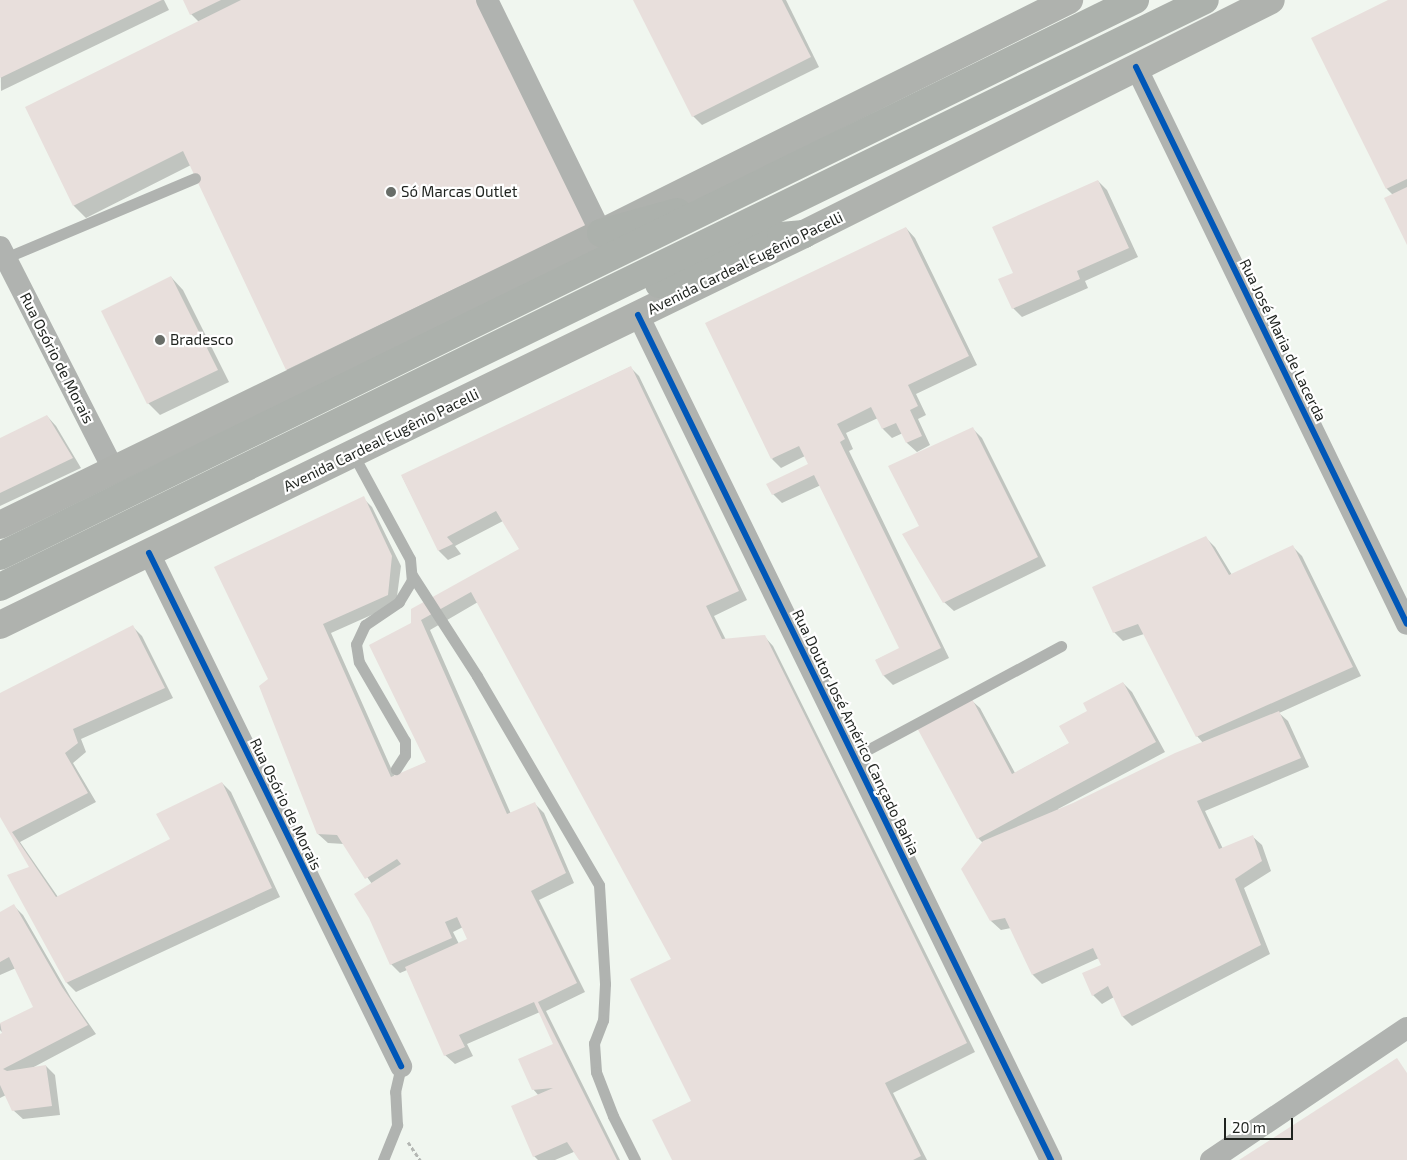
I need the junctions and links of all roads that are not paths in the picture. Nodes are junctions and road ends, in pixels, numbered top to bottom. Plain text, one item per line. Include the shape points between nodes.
1 (487, 0) edge
2 (1069, 0) edge
3 (1135, 0) edge
4 (1205, 0) edge
5 (1271, 0) edge
6 (1136, 67) junction
7 (195, 178) dead end
8 (739, 195) junction
9 (601, 233) junction
10 (804, 234) junction
11 (3, 253) edge
12 (638, 315) junction
13 (540, 324) junction
14 (353, 454) junction
15 (113, 469) junction
16 (0, 526) edge
17 (149, 553) junction
18 (0, 556) edge
19 (412, 575) junction
20 (0, 587) edge
21 (1407, 624) edge
22 (0, 625) edge
23 (1061, 646) dead end
24 (854, 757) junction
25 (396, 769) dead end
26 (1407, 1028) edge
27 (401, 1066) joint
28 (383, 1160) edge
29 (635, 1160) edge
30 (1052, 1160) edge
31 (1211, 1160) edge

1 - 9 street
2 - 9 main road
3 - 8 highway
4 - 13 highway
5 - 6 main road, Avenida Cardeal Eugênio Pacelli
6 - 10 main road, Avenida Cardeal Eugênio Pacelli
6 - 21 street, Rua José Maria de Lacerda
7 - 11 lane
8 - 9 highway
8 - 18 highway
9 - 15 main road via 459,294
10 - 12 main road, Avenida Cardeal Eugênio Pacelli
10 - 13 highway via 781,236 566,321
11 - 15 street, Rua Osório de Morais
12 - 14 main road, Avenida Cardeal Eugênio Pacelli
12 - 24 street, Rua Doutor José Américo Cançado Bahia
13 - 20 highway
14 - 17 main road, Avenida Cardeal Eugênio Pacelli
14 - 19 lane via 410,559
15 - 16 main road
17 - 22 main road, Avenida Cardeal Eugênio Pacelli
17 - 27 street, Rua Osório de Morais
19 - 25 lane via 399,602 365,625 356,644 359,662 405,741 405,755
19 - 29 lane via 477,676 598,885 605,984 603,1020 594,1043 596,1072
23 - 24 lane
24 - 30 street, Rua Doutor José Américo Cançado Bahia
26 - 31 street
27 - 28 lane, Rua Osório de Morais via 394,1092 397,1125

